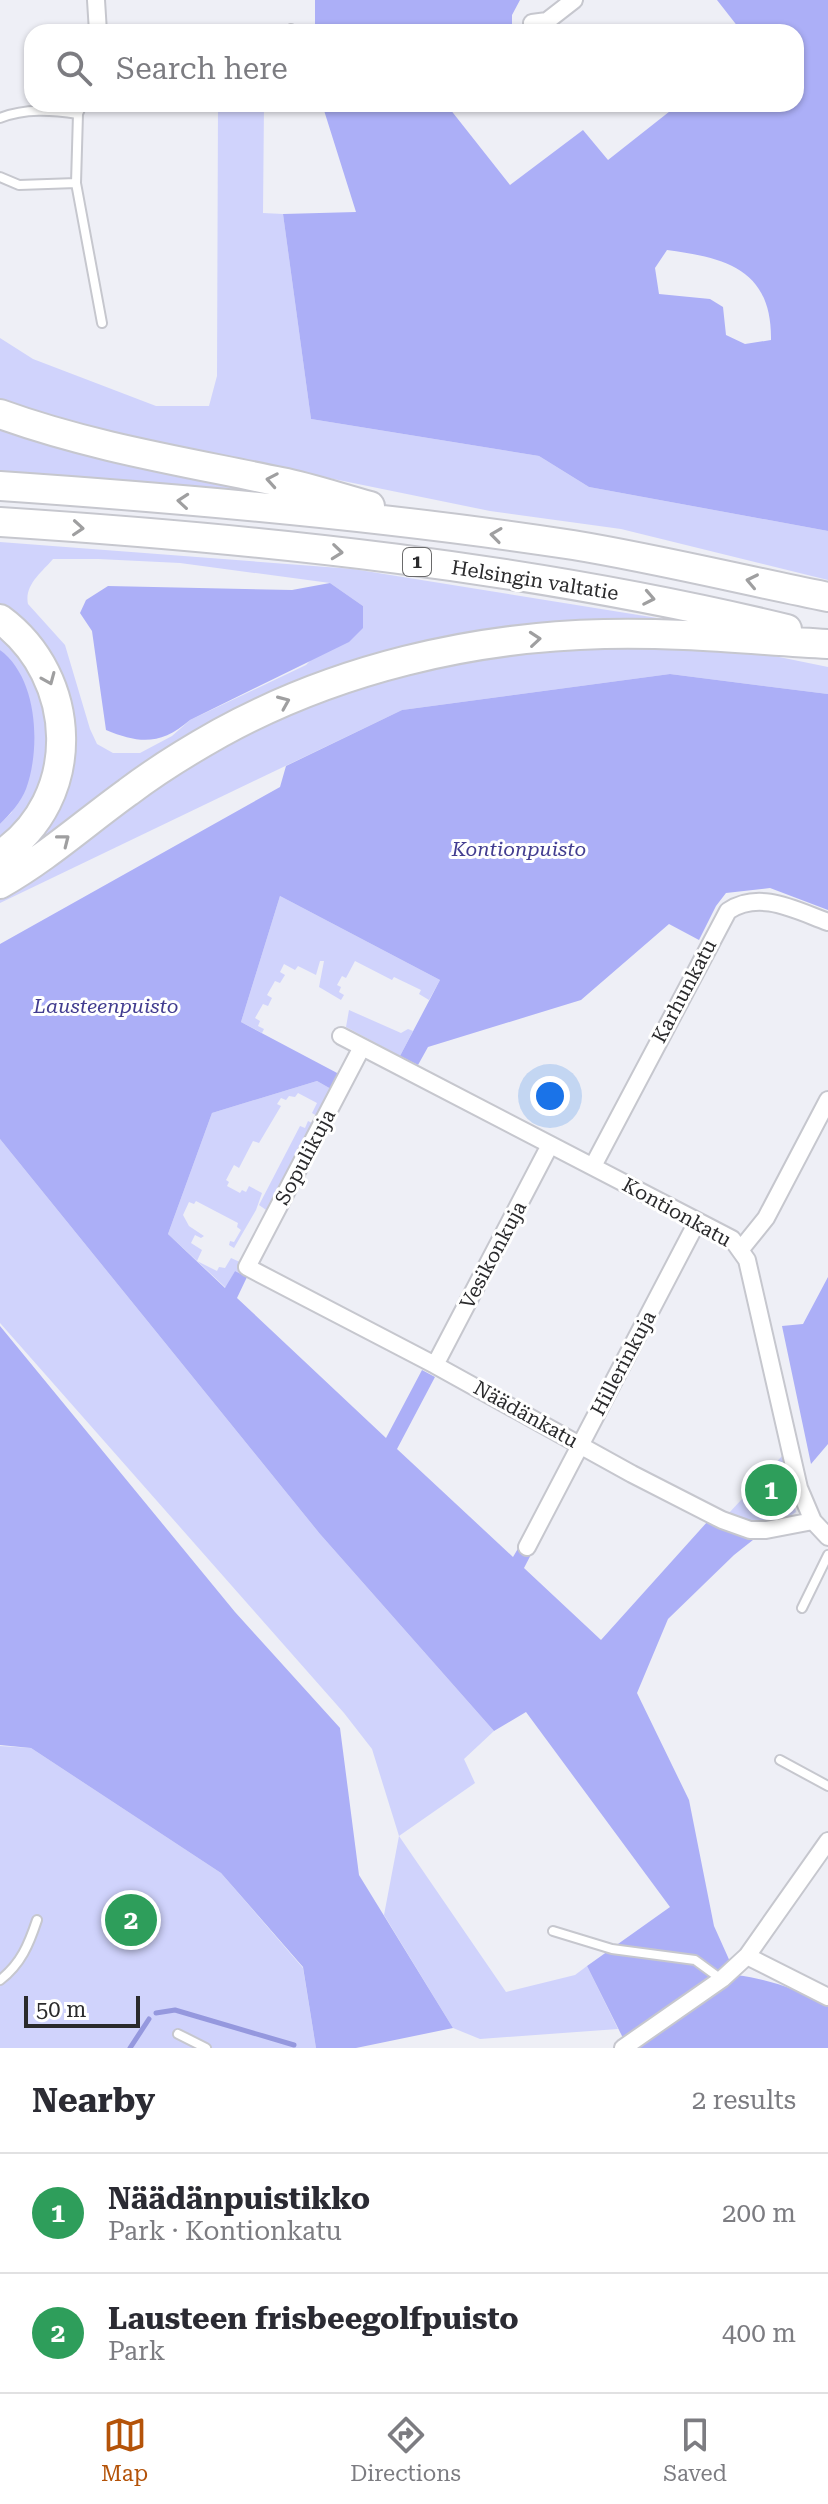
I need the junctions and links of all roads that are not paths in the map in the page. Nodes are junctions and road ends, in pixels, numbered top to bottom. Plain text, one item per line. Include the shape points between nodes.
1 (96, 0) edge
2 (574, 0) edge
3 (532, 23) dead end
4 (98, 24) edge
5 (28, 112) edge
6 (62, 112) edge
7 (78, 114) joint
8 (0, 118) edge
9 (0, 177) edge
10 (76, 183) junction
11 (102, 323) dead end
12 (0, 414) edge
13 (0, 486) edge
14 (0, 522) edge
15 (456, 529) junction
16 (828, 597) edge
17 (0, 619) edge
18 (828, 641) edge
19 (0, 855) edge
20 (0, 884) edge
21 (828, 922) edge
22 (341, 1036) dead end
23 (362, 1047) junction
24 (828, 1100) edge
25 (550, 1145) junction
26 (593, 1166) junction
27 (697, 1222) junction
28 (741, 1249) junction
29 (247, 1267) joint
30 (435, 1365) junction
31 (581, 1444) junction
32 (813, 1521) junction
33 (828, 1537) edge
34 (527, 1547) dead end
35 (828, 1555) edge
36 (802, 1608) dead end
37 (780, 1760) dead end
38 (828, 1786) edge
39 (828, 1841) edge
40 (37, 1920) dead end
41 (553, 1931) dead end
42 (747, 1956) junction
43 (722, 1979) junction
44 (0, 1980) edge
45 (823, 1994) edge
46 (178, 2034) dead end
47 (206, 2048) edge
48 (623, 2048) edge

1 - 4 street
2 - 3 street via 547,21
5 - 8 lane
6 - 7 lane
7 - 10 lane
9 - 10 lane via 19,185
10 - 11 lane
15 -> 12 highway via 283,482 124,451
15 -> 13 highway, Helsingin valtatie / 1
14 -> 18 highway, Helsingin valtatie / 1 via 377,556 623,593
16 -> 15 highway, Helsingin valtatie / 1 via 575,546
17 -> 19 highway via 46,670 60,715 62,747 44,808 26,834
20 -> 18 highway via 130,790 219,734 356,675 469,647 531,639 656,634
21 - 26 street, Karhunkatu via 767,901 739,904 728,911
22 - 23 street, Kontionkatu
23 - 25 street, Kontionkatu
23 - 29 street, Sopulikuja
24 - 28 street via 766,1218
25 - 26 street, Kontionkatu
25 - 30 street, Vesikonkuja
26 - 27 street, Kontionkatu
27 - 28 street, Kontionkatu
27 - 31 street, Hillerinkuja
28 - 32 street, Kontionkatu via 799,1488
29 - 30 street, Näädänkatu
30 - 31 street, Näädänkatu
31 - 32 street, Näädänkatu via 736,1526 766,1530
31 - 34 street, Hillerinkuja
32 - 33 street, Kontionkatu
35 - 36 lane
37 - 38 lane
39 - 42 street
40 - 44 lane via 28,1946
41 - 43 lane via 612,1949 695,1960
42 - 43 street
42 - 45 street
43 - 48 street
46 - 47 lane

